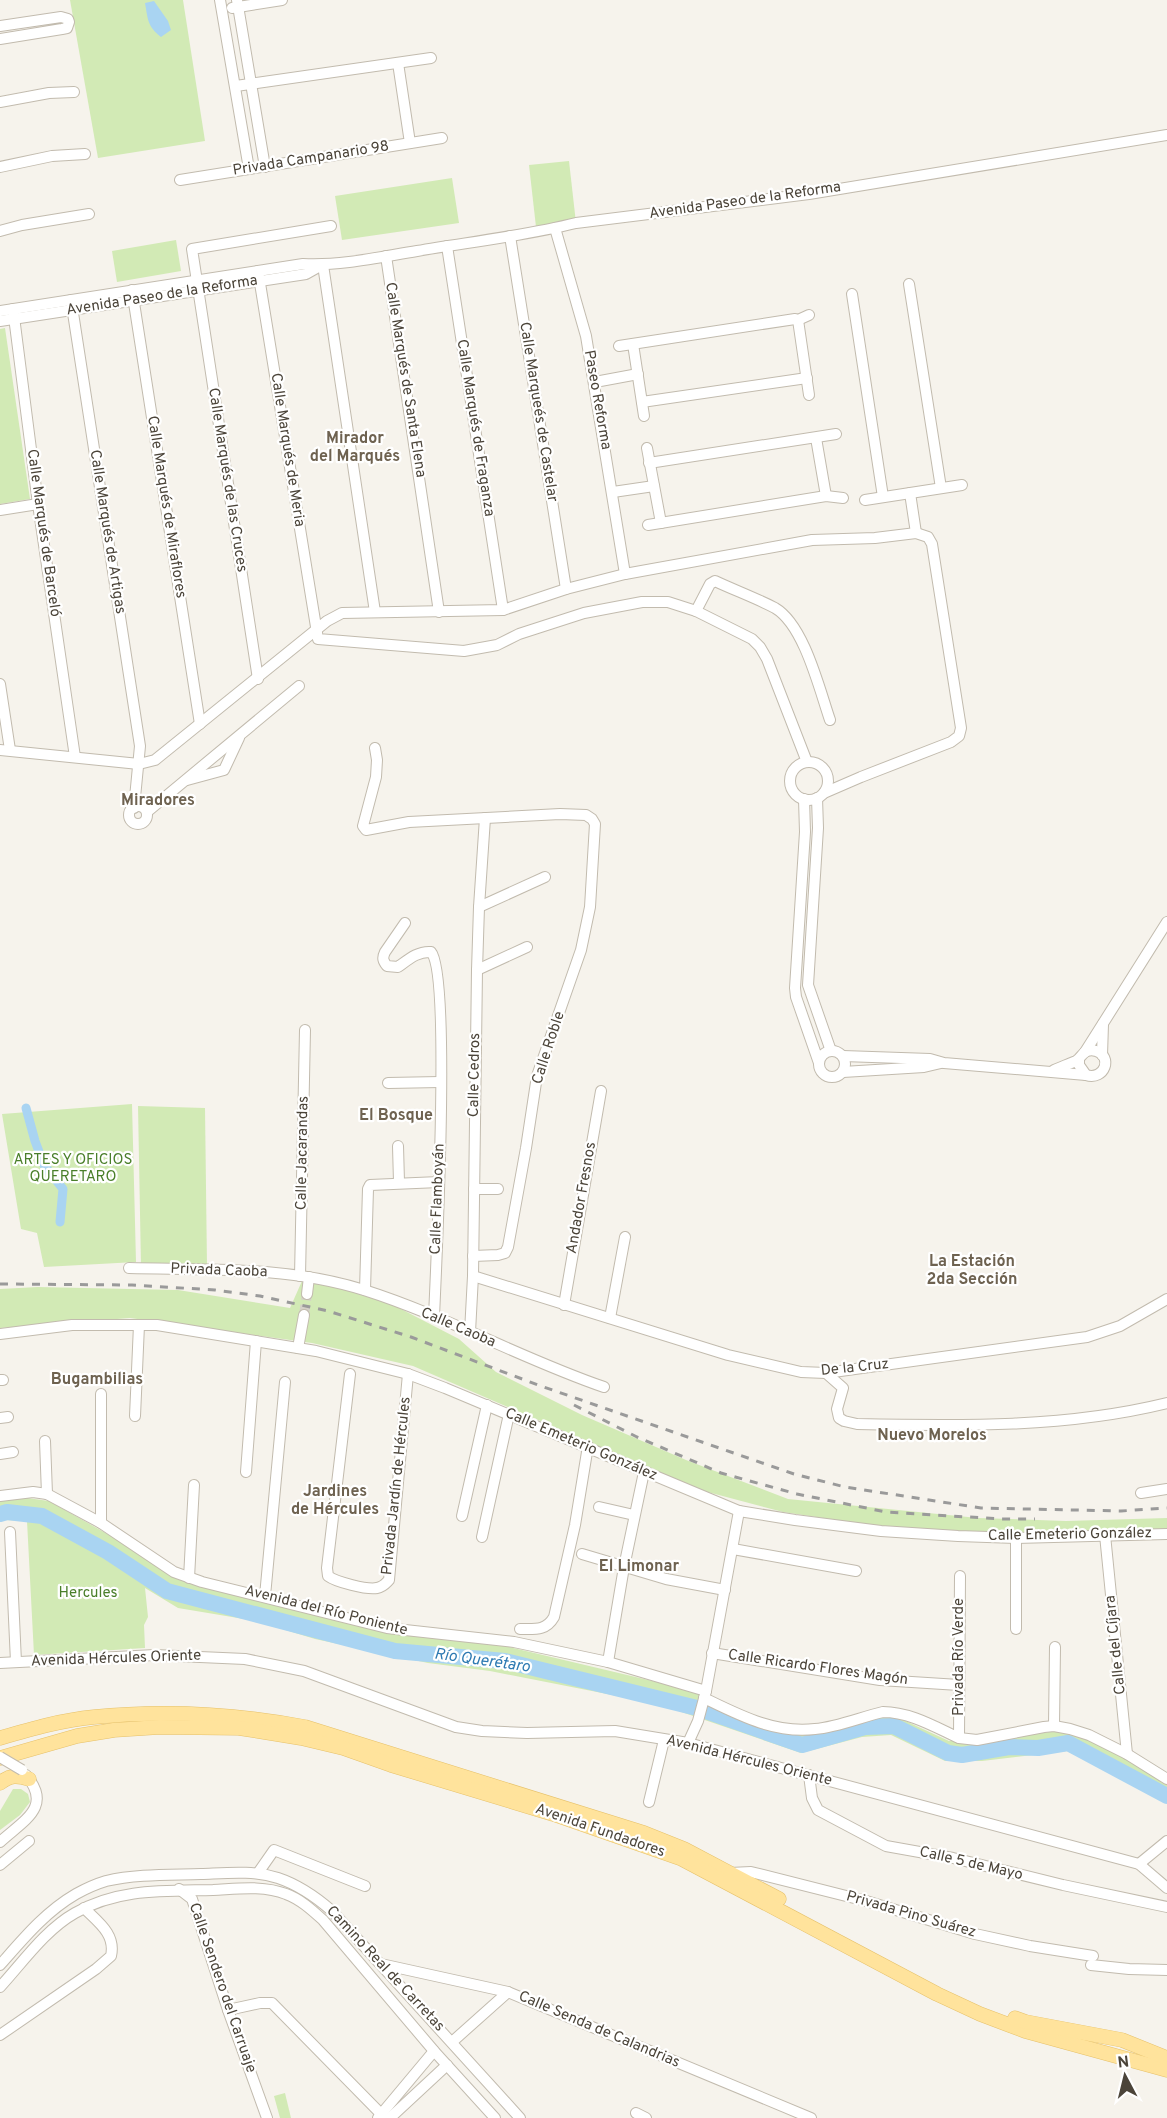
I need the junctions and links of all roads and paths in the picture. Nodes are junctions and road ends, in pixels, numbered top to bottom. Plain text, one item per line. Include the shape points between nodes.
1 (282, 0) edge
2 (221, 4) edge
3 (237, 4) edge
4 (0, 26) edge
5 (0, 39) edge
6 (431, 58) dead end
7 (398, 63) junction
8 (251, 84) junction
9 (236, 86) junction
10 (74, 92) dead end
11 (0, 102) edge
12 (1167, 135) edge
13 (442, 138) dead end
14 (410, 143) junction
15 (85, 154) dead end
16 (0, 167) edge
17 (266, 167) junction
18 (249, 169) junction
19 (180, 180) dead end
20 (89, 214) dead end
21 (331, 226) dead end
22 (555, 228) junction
23 (0, 231) edge
24 (510, 236) junction
25 (447, 246) junction
26 (386, 256) junction
27 (323, 265) junction
28 (259, 276) junction
29 (909, 284) dead end
30 (197, 285) junction
31 (852, 294) dead end
32 (132, 295) junction
33 (72, 304) junction
34 (0, 311) edge
35 (13, 314) junction
36 (0, 321) edge
37 (633, 344) junction
38 (619, 346) dead end
39 (638, 374) junction
40 (807, 378) junction
41 (595, 382) junction
42 (809, 395) dead end
43 (642, 402) junction
44 (644, 416) dead end
45 (836, 434) dead end
46 (816, 438) junction
47 (647, 448) dead end
48 (650, 463) junction
49 (962, 485) dead end
50 (654, 486) junction
51 (941, 488) junction
52 (612, 492) junction
53 (910, 493) junction
54 (826, 496) junction
55 (883, 497) junction
56 (843, 498) dead end
57 (865, 500) dead end
58 (38, 504) junction
59 (0, 510) edge
60 (661, 523) junction
61 (648, 525) dead end
62 (916, 533) junction
63 (625, 574) junction
64 (566, 589) junction
65 (503, 609) junction
66 (696, 611) junction
67 (375, 612) junction
68 (439, 612) junction
69 (315, 630) junction
70 (258, 679) junction
71 (0, 684) edge
72 (299, 686) dead end
73 (830, 720) dead end
74 (200, 724) junction
75 (241, 735) junction
76 (375, 748) dead end
77 (5, 750) edge
78 (75, 757) junction
79 (807, 762) junction
80 (139, 764) junction
81 (828, 776) junction
82 (861, 777) junction
83 (183, 780) junction
84 (821, 796) junction
85 (804, 799) junction
86 (485, 818) junction
87 (545, 877) dead end
88 (478, 907) junction
89 (1167, 921) edge
90 (405, 923) dead end
91 (1164, 930) edge
92 (527, 947) dead end
93 (477, 970) junction
94 (1103, 1024) junction
95 (305, 1030) dead end
96 (831, 1051) junction
97 (1102, 1054) junction
98 (843, 1056) junction
99 (1082, 1056) junction
100 (819, 1063) junction
101 (944, 1063) junction
102 (843, 1072) junction
103 (1051, 1072) junction
104 (1086, 1075) junction
105 (440, 1082) junction
106 (388, 1083) dead end
107 (600, 1091) dead end
108 (398, 1146) dead end
109 (399, 1182) junction
110 (439, 1182) junction
111 (474, 1189) junction
112 (498, 1189) dead end
113 (625, 1237) dead end
114 (473, 1256) junction
115 (129, 1268) dead end
116 (305, 1276) junction
117 (473, 1276) junction
118 (365, 1290) junction
119 (307, 1294) tunnel mouth
120 (1167, 1299) edge
121 (564, 1305) junction
122 (304, 1315) tunnel mouth
123 (434, 1317) junction
124 (610, 1317) junction
125 (138, 1325) junction
126 (470, 1332) junction
127 (0, 1334) edge
128 (256, 1341) junction
129 (298, 1348) junction
130 (826, 1373) junction
131 (350, 1374) dead end
132 (408, 1374) junction
133 (285, 1382) dead end
134 (604, 1387) dead end
135 (101, 1394) dead end
136 (1167, 1403) edge
137 (487, 1405) junction
138 (509, 1414) junction
139 (135, 1416) dead end
140 (45, 1441) dead end
141 (588, 1446) junction
142 (13, 1452) dead end
143 (0, 1454) edge
144 (246, 1472) dead end
145 (644, 1472) junction
146 (194, 1485) dead end
147 (1167, 1489) edge
148 (1141, 1493) dead end
149 (47, 1494) junction
150 (0, 1496) edge
151 (598, 1507) dead end
152 (739, 1510) junction
153 (634, 1515) junction
154 (462, 1516) dead end
155 (101, 1523) junction
156 (10, 1532) dead end
157 (1167, 1534) edge
158 (1104, 1535) junction
159 (482, 1538) dead end
160 (1016, 1538) junction
161 (733, 1549) junction
162 (582, 1554) dead end
163 (624, 1567) junction
164 (856, 1571) dead end
165 (960, 1576) dead end
166 (189, 1578) junction
167 (725, 1590) junction
168 (264, 1596) junction
169 (520, 1629) dead end
170 (1016, 1629) dead end
171 (1055, 1647) dead end
172 (712, 1653) junction
173 (16, 1662) junction
174 (608, 1662) junction
175 (0, 1663) edge
176 (959, 1685) junction
177 (704, 1698) junction
178 (1054, 1726) junction
179 (0, 1738) edge
180 (959, 1738) junction
181 (664, 1740) junction
182 (688, 1743) junction
183 (1127, 1754) junction
184 (0, 1758) edge
185 (26, 1774) junction
186 (809, 1775) junction
187 (1167, 1779) edge
188 (0, 1783) edge
189 (649, 1802) dead end
190 (2, 1838) edge
191 (29, 1841) dead end
192 (1167, 1841) edge
193 (1139, 1864) junction
194 (0, 1865) edge
195 (258, 1873) junction
196 (191, 1874) junction
197 (156, 1875) junction
198 (728, 1877) junction
199 (168, 1880) junction
200 (365, 1886) dead end
201 (1167, 1888) edge
202 (180, 1889) junction
203 (195, 1890) junction
204 (157, 1891) junction
205 (1167, 1907) edge
206 (84, 1908) junction
207 (381, 1964) junction
208 (0, 1965) edge
209 (1167, 1970) edge
210 (0, 1987) edge
211 (508, 1992) junction
212 (228, 2010) junction
213 (0, 2035) edge
214 (452, 2042) junction
215 (434, 2051) junction
216 (1167, 2058) edge
217 (447, 2065) junction
218 (1167, 2070) edge
219 (383, 2117) edge
220 (267, 2118) edge
221 (495, 2118) edge
222 (520, 2118) edge
223 (811, 2118) edge

1 - 3 street
2 - 3 street
2 - 9 street
3 - 8 street
4 - 5 street via 61,17 69,22 67,28
6 - 7 street
7 - 8 street
7 - 14 street
8 - 9 street
8 - 17 street
9 - 18 street
10 - 11 street
12 - 22 street, Avenida Paseo de la Reforma via 809,194
13 - 14 street, Privada Campanario 98
14 - 17 street, Privada Campanario 98
15 - 16 street via 52,156
17 - 18 street, Privada Campanario 98
18 - 19 street, Privada Campanario 98
20 - 23 street
21 - 30 street, Calle Marqués de las Cruces via 192,249
22 - 24 street, Avenida Paseo de la Reforma
22 - 41 street, Paseo Reforma via 581,314
24 - 25 street, Avenida Paseo de la Reforma
24 - 64 street, Calle Marqueés de Castelar
25 - 26 street, Avenida Paseo de la Reforma
25 - 65 street, Calle Marqués de Fraganza
26 - 27 street, Avenida Paseo de la Reforma
26 - 68 street, Calle Marqués de Santa Elena
27 - 28 street, Avenida Paseo de la Reforma via 303,264
27 - 67 street
28 - 30 street, Avenida Paseo de la Reforma
28 - 69 street, Calle Marqués de Meria
29 - 51 street
30 - 32 street, Avenida Paseo de la Reforma
30 - 70 street, Calle Marqués de las Cruces
31 - 55 street
32 - 33 street, Avenida Paseo de la Reforma
32 - 74 street, Calle Marqués de Miraflores
33 - 35 street, Avenida Paseo de la Reforma
33 - 80 street, Calle Marqués de Artigas via 140,746
34 - 35 street, Avenida Paseo de la Reforma
35 - 36 street, Avenida Paseo de la Reforma
35 - 58 street, Calle Marqués de Barceló
37 - 38 street
37 - 39 street
37 - 40 street via 803,318
39 - 41 street
39 - 43 street
40 - 42 street
40 - 43 street
41 - 52 street, Paseo Reforma
43 - 44 street
45 - 46 street
46 - 48 street
46 - 54 street
47 - 48 street
48 - 50 street
49 - 51 street
50 - 52 street
50 - 60 street
51 - 53 street
52 - 63 street, Paseo Reforma
53 - 55 street
53 - 62 street
54 - 56 street
54 - 60 street
55 - 57 street
58 - 59 street
58 - 78 street, Calle Marqués de Barceló
60 - 61 street
62 - 63 street via 812,540
62 - 82 street via 928,537 932,544 961,728 959,736 951,742
63 - 64 street
64 - 65 street
65 - 68 street
66 - 69 street via 668,602 642,602 584,613 497,645 464,651 322,641
66 - 73 street via 715,581 776,609 799,634
66 - 79 street via 752,639 760,647
67 - 68 street
67 - 69 street via 342,613
69 - 70 street
70 - 74 street
71 - 77 street
72 - 75 street
74 - 80 street via 155,760
75 - 83 street
75 - 83 street via 224,770
76 - 86 street via 378,769 363,829
77 - 78 street
78 - 80 street
79 - 81 street via 817,763
79 - 85 street via 791,773 790,784 795,794
80 - 83 street, Calle Marqués de Artigas via 134,808 129,816 134,823 142,823 147,812
81 - 82 street
81 - 84 street via 828,786
82 - 84 street
84 - 85 street
84 - 96 street via 808,985
85 - 100 street via 795,987
86 - 88 street, Calle Cedros
86 - 114 street, Calle Roble via 586,815 595,824 590,907 573,978 537,1076 508,1247 498,1255
87 - 88 street
88 - 93 street, Calle Cedros
89 - 91 street
90 - 105 street, Calle Flamboyán via 385,952 384,962 398,967 424,951 431,952 436,962 442,1025
91 - 94 street
92 - 93 street
93 - 111 street, Calle Cedros
94 - 97 street
94 - 99 street
95 - 116 street, Calle Jacarandas
96 - 98 street
96 - 100 street via 820,1057
97 - 99 street via 1094,1050
97 - 104 street via 1102,1071 1095,1076
98 - 101 street via 930,1059
98 - 102 street
99 - 103 street
99 - 104 street via 1081,1071
100 - 102 street via 825,1075 838,1076
101 - 102 street
101 - 103 street
103 - 104 street
105 - 106 street
105 - 110 street, Calle Flamboyán
107 - 121 street, Andador Fresnos
108 - 109 street
109 - 110 street
109 - 118 street via 375,1183 368,1189
110 - 123 street, Calle Flamboyán
111 - 112 street
111 - 114 street, Calle Cedros
113 - 124 street
114 - 117 street, Calle Cedros
115 - 116 street, Privada Caoba
116 - 118 street, Calle Caoba
116 - 119 street, Calle Jacarandas
117 - 121 street, De la Cruz
117 - 126 street, Calle Cedros
118 - 123 street, Calle Caoba
120 - 130 street, De la Cruz via 1120,1326 1087,1337
121 - 124 street, De la Cruz
122 - 129 street
123 - 126 street, Calle Caoba
124 - 130 street, De la Cruz via 728,1355 801,1372
125 - 127 street, Calle Emeterio González via 72,1325
125 - 128 street, Calle Emeterio González
125 - 139 street
126 - 134 street, Calle Caoba
128 - 129 street, Calle Emeterio González
128 - 144 street
129 - 132 street, Calle Emeterio González
130 - 136 street via 843,1388 837,1409 839,1418 857,1424 967,1426 1038,1422 1079,1419
131 - 132 street, Privada Jardín de Hércules via 327,1568 334,1581 375,1589 389,1580
132 - 137 street, Calle Emeterio González
133 - 168 street
135 - 155 street
137 - 138 street, Calle Emeterio González
137 - 154 street
138 - 141 street, Calle Emeterio González
138 - 159 street
140 - 149 street
141 - 145 street, Calle Emeterio González
141 - 169 street via 554,1617 543,1629
142 - 143 street
145 - 152 street, Calle Emeterio González
145 - 153 street
146 - 166 street
147 - 148 street
149 - 150 street, Avenida del Río Poniente
149 - 155 street, Avenida del Río Poniente
151 - 153 street
152 - 160 street, Calle Emeterio González via 881,1531
152 - 161 street
153 - 163 street
155 - 166 street, Avenida del Río Poniente via 163,1566
156 - 173 street
157 - 158 street, Calle Emeterio González
158 - 160 street, Calle Emeterio González
158 - 183 street, Calle del Cíjara
160 - 170 street
161 - 164 street
161 - 167 street
162 - 163 street
163 - 167 street
163 - 174 street
165 - 176 street, Privada Río Verde
166 - 168 street, Avenida del Río Poniente
167 - 172 street
168 - 174 street, Avenida del Río Poniente via 387,1628 514,1642
171 - 178 street
172 - 176 street, Calle Ricardo Flores Magón via 880,1680
172 - 177 street
173 - 175 street, Avenida Hércules Oriente
173 - 181 street, Avenida Hércules Oriente via 155,1655 245,1659 304,1671 456,1727 527,1733 615,1731
174 - 177 street, Avenida del Río Poniente
176 - 180 street, Privada Río Verde
177 - 180 street, Avenida del Río Poniente via 771,1727 814,1730 893,1712
177 - 182 street
178 - 180 street, Avenida del Río Poniente via 977,1740
178 - 183 street, Avenida del Río Poniente via 1089,1735
179 - 198 main road, Avenida Fundadores via 94,1717 249,1717 305,1727 644,1833 684,1849
181 - 182 street, Avenida Hércules Oriente
181 - 189 street
182 - 186 street, Avenida Hércules Oriente
183 - 187 street, Avenida del Río Poniente
184 - 185 street, bridge
184 - 198 main road, Avenida Fundadores via 114,1730 209,1727 271,1732 343,1748 472,1788
185 - 188 main road via 7,1777
185 - 190 street via 37,1790 38,1803
186 - 193 street, Avenida Hércules Oriente
186 - 205 street, Calle 5 de Mayo via 818,1809 886,1846
191 - 194 street
192 - 193 street
193 - 201 street, Avenida Hércules Oriente
195 - 196 street, Camino Real de Carretas
195 - 200 street via 274,1850
195 - 207 street, Camino Real de Carretas via 288,1882 316,1897
196 - 197 street, Camino Real de Carretas
196 - 203 street via 184,1884
197 - 199 street, Calle Sendero del Carruaje
197 - 208 street, Camino Real de Carretas via 106,1881 77,1893 36,1924
198 - 209 street, Privada Pino Suárez via 751,1872 975,1934 1129,1969
198 - 216 main road, Avenida Fundadores via 980,2005 1026,2022 1122,2040
198 - 218 main road, Avenida Fundadores via 980,2014 1024,2031
199 - 202 street, Calle Sendero del Carruaje
199 - 204 street via 168,1886
202 - 203 street, Camino Real de Carretas
202 - 204 street, Camino Real de Carretas
202 - 212 street, Calle Sendero del Carruaje via 192,1899
203 - 215 street, Camino Real de Carretas via 266,1890 284,1893 308,1907
204 - 206 street, Camino Real de Carretas via 111,1897
206 - 210 street, Camino Real de Carretas via 47,1935
206 - 213 street via 108,1933 111,1956
207 - 211 street, Calle Senda de Calandrias
207 - 214 street, Camino Real de Carretas
211 - 214 street
211 - 223 street, Calle Senda de Calandrias
212 - 219 street via 272,2003
212 - 220 street, Calle Sendero del Carruaje
214 - 222 street, Camino Real de Carretas
215 - 217 street, Camino Real de Carretas
215 - 219 street
217 - 219 street
217 - 221 street, Camino Real de Carretas

